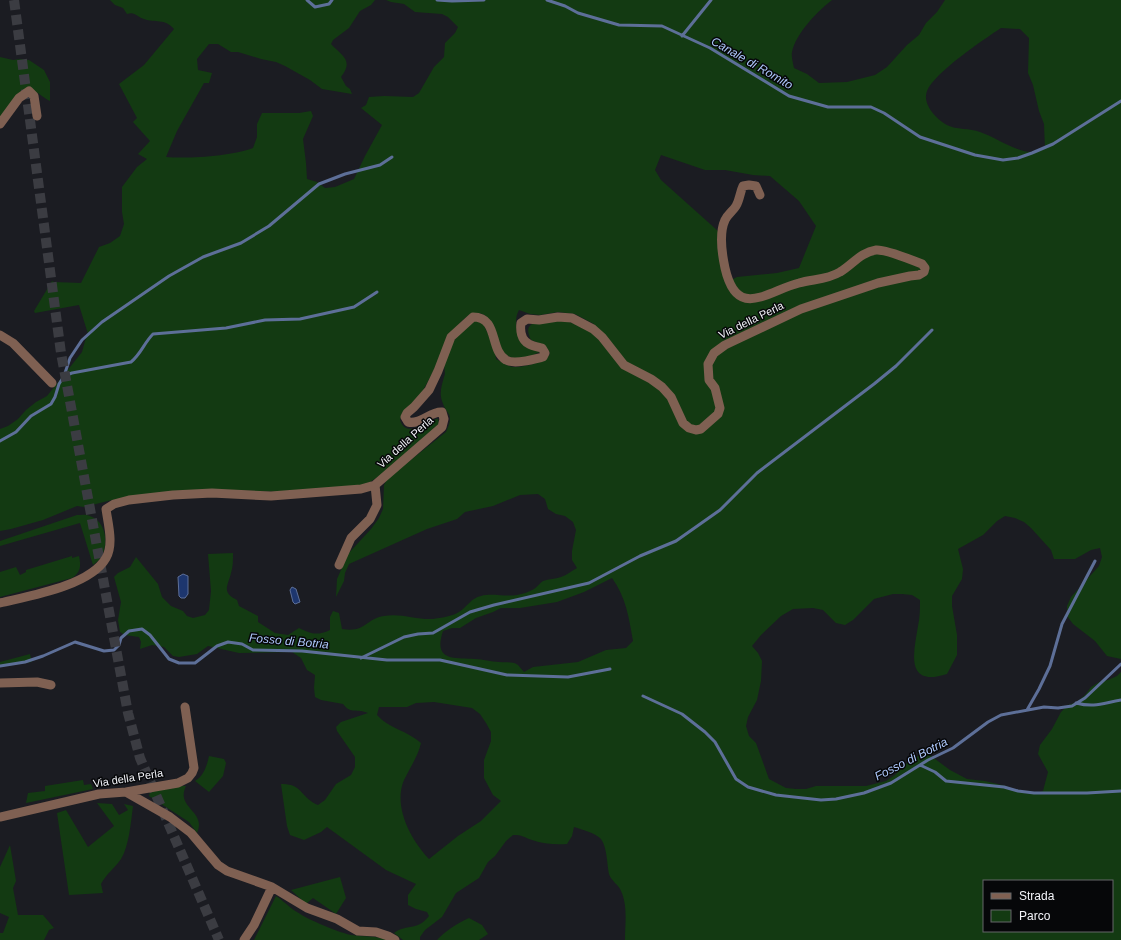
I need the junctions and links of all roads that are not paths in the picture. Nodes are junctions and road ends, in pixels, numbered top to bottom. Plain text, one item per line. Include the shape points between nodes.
1 (37, 116) dead end
2 (0, 124) edge
3 (760, 195) dead end
4 (0, 335) edge
5 (52, 383) dead end
6 (375, 485) junction
7 (339, 565) dead end
8 (0, 603) edge
9 (0, 683) edge
10 (51, 685) dead end
11 (185, 707) dead end
12 (126, 792) junction
13 (0, 817) edge
14 (272, 887) junction
15 (244, 940) edge
16 (395, 940) edge

1 - 2 street via 34,96 29,91 19,98
3 - 6 street, Via della Perla via 756,186 744,186 736,206 723,226 723,259 731,286 739,295 757,299 799,282 817,280 838,273 862,255 877,250 922,264 924,272 919,276 878,283 801,309 725,345 714,353 708,364 709,380 715,388 720,408 718,414 701,429 696,430 683,423 671,397 662,387 624,365 602,337 581,322 558,317 527,319 521,323 522,336 528,344 542,348 545,353 540,358 514,362 507,361 499,352 487,323 479,317 473,317 451,337 429,390 405,417 412,423 436,412 442,412 442,427
4 - 5 street via 13,343
6 - 7 street via 377,505 370,518 351,538
6 - 8 street, Via della Perla via 351,490 272,496 212,492 130,500 114,504 106,509 110,535 109,549 98,568 70,584
9 - 10 street via 37,682
11 - 12 street, Via della Perla via 194,768 192,773 178,783
12 - 13 street, Via della Perla via 99,794
12 - 14 street via 170,817 191,833 218,865
14 - 15 street
14 - 16 street via 307,908 337,919 358,931 376,932

